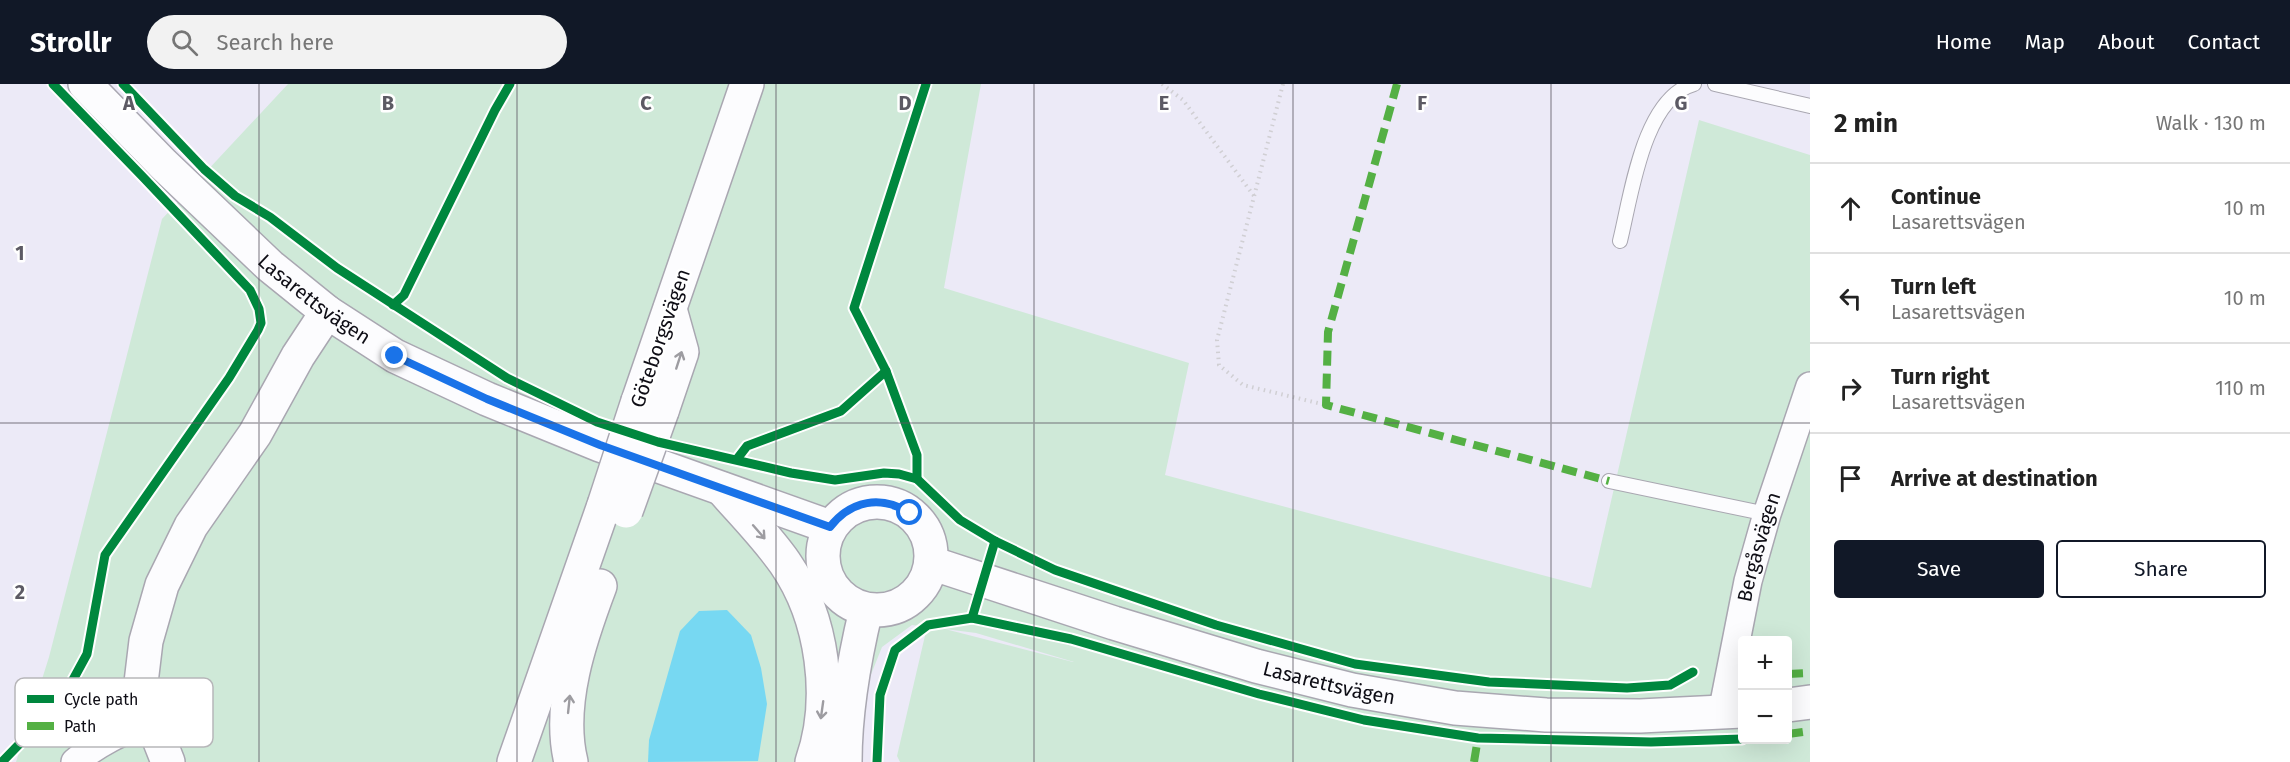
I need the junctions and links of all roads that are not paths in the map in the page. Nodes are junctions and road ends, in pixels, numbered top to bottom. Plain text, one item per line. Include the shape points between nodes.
1 (85, 84) edge
2 (747, 84) edge
3 (1694, 84) edge
4 (1715, 84) edge
5 (1810, 106) edge
6 (1620, 241) dead end
7 (327, 312) junction
8 (1810, 386) edge
9 (1609, 481) dead end
10 (721, 487) junction
11 (615, 508) junction
12 (1767, 514) junction
13 (830, 527) junction
14 (931, 563) junction
15 (866, 610) junction
16 (142, 678) edge
17 (1810, 702) edge
18 (1792, 704) edge
19 (1732, 712) edge
20 (94, 747) edge
21 (162, 747) edge
22 (75, 762) edge
23 (168, 762) edge
24 (514, 762) edge
25 (571, 762) edge
26 (812, 762) edge
27 (845, 762) edge

1 - 7 street, Lasarettsvägen via 270,266
2 - 11 street, Göteborgsvägen, bridge via 670,309 650,406
3 - 6 lane via 1684,87 1668,102 1646,137
4 - 5 lane
7 - 10 street, Lasarettsvägen via 395,356 487,399 600,445
7 - 16 street via 255,434 191,526 162,585 146,641
8 - 12 street, Bergåsvägen
9 - 12 lane
10 - 13 street, Lasarettsvägen
10 -> 26 street via 786,565 815,628 824,700
11 - 24 street, Göteborgsvägen
25 -> 11 street via 566,730 570,691
12 - 19 street, Bergåsvägen via 1748,581
13 - 14 street via 856,505 877,501 899,506 923,529
13 - 15 street via 822,551 829,582 843,600
14 - 15 street via 921,588 906,602 890,609
14 - 19 street, Lasarettsvägen via 1256,666 1352,690 1455,708 1546,715
15 - 27 street via 854,662
17 - 18 street
20 - 22 street
21 - 23 street

